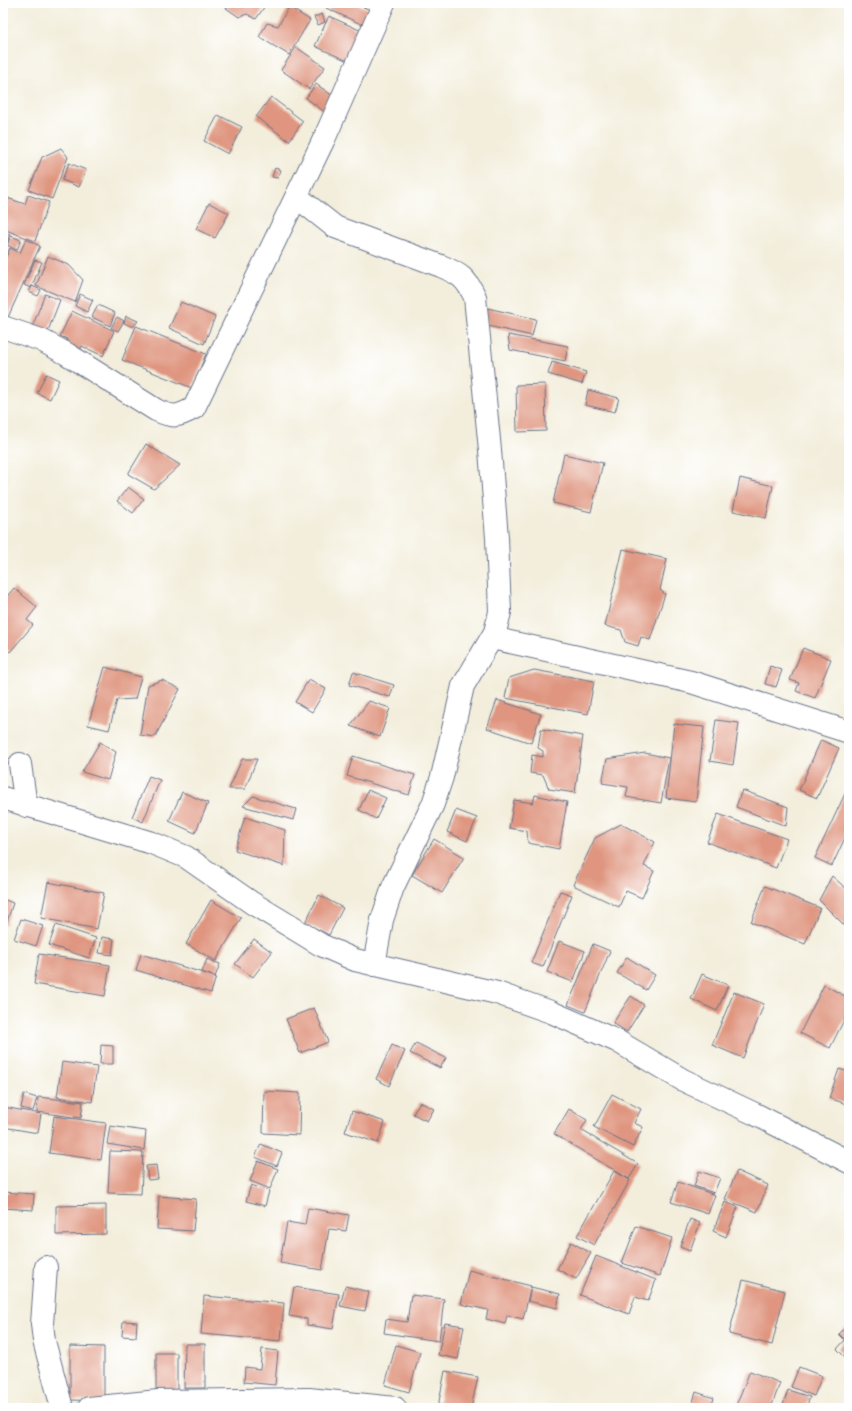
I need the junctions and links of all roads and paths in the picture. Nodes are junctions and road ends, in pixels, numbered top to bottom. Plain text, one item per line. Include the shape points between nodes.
1 (384, 3) edge
2 (297, 197) junction
3 (3, 327) edge
4 (492, 638) junction
5 (849, 732) edge
6 (20, 764) dead end
7 (3, 798) edge
8 (26, 806) junction
9 (374, 965) junction
10 (849, 1162) edge
11 (46, 1268) dead end
12 (62, 1408) edge
13 (89, 1408) edge
14 (395, 1408) edge

1 - 2 street
2 - 3 street via 194,408 182,414 170,417 67,354 41,340
2 - 4 street via 335,227 457,273 468,282 475,297 497,538 500,612
4 - 5 street via 691,682
4 - 9 street via 464,686 442,777 433,804 393,887 382,920
6 - 8 street
7 - 8 street
8 - 9 street via 152,843 186,857 252,903 321,945 355,960
9 - 10 street via 497,993 551,1012 617,1041 683,1080
11 - 12 street via 43,1336
13 - 14 street via 158,1401 309,1398

